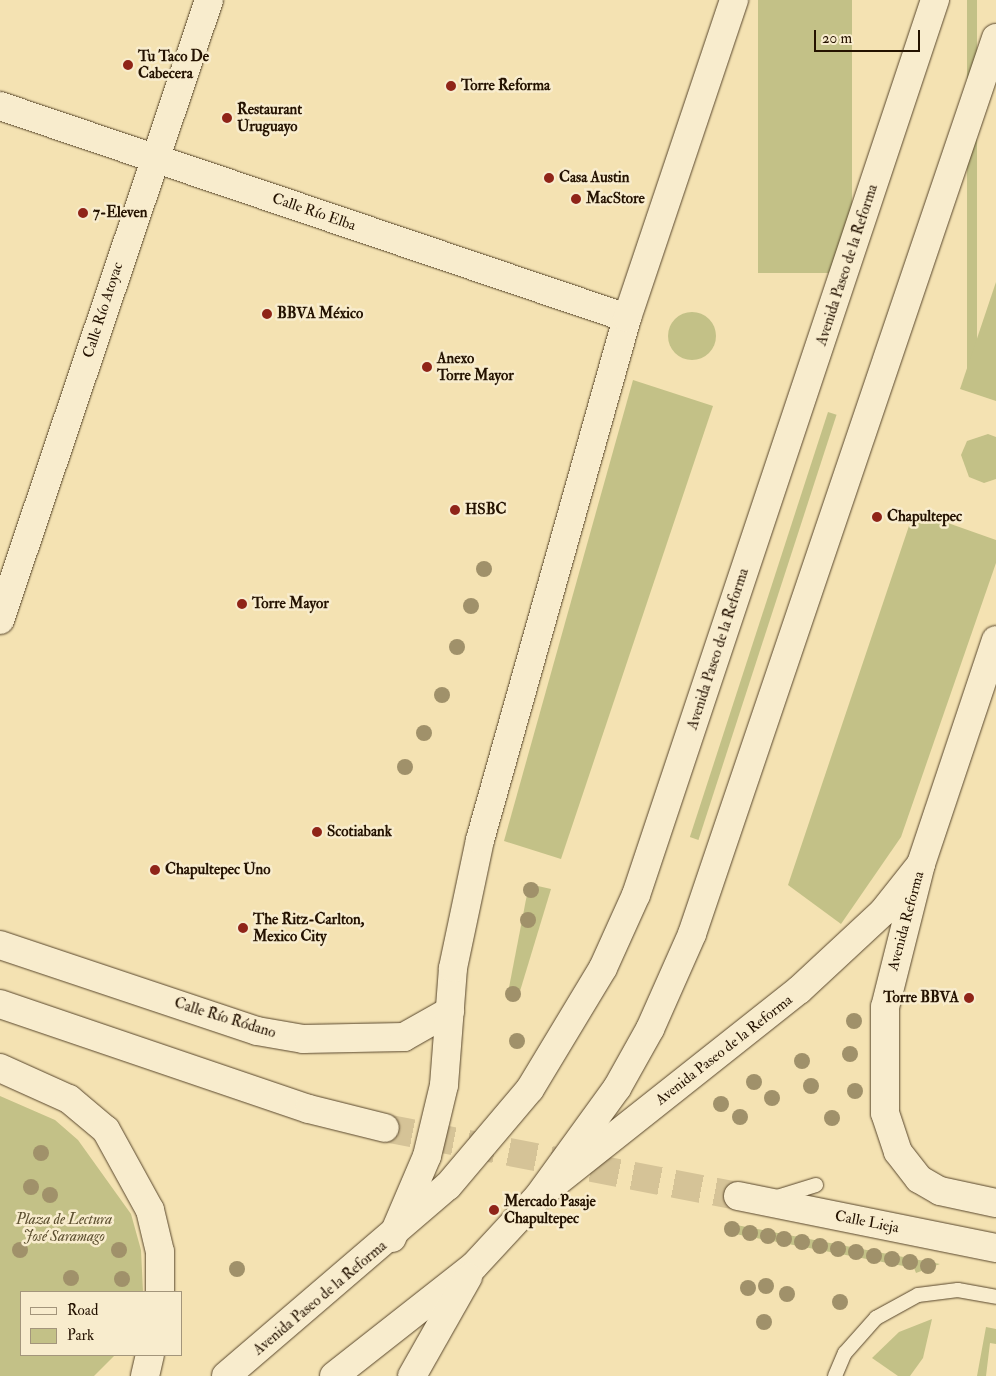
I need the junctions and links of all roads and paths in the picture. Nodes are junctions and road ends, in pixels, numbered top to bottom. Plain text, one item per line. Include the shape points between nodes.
1 (209, 0) edge
2 (734, 0) edge
3 (935, 0) edge
4 (996, 38) edge
5 (0, 106) edge
6 (154, 158) junction
7 (627, 318) junction
8 (0, 620) edge
9 (996, 640) edge
10 (921, 864) junction
11 (0, 945) edge
12 (0, 1004) edge
13 (450, 1011) junction
14 (0, 1068) edge
15 (385, 1128) tunnel mouth
16 (816, 1185) dead end
17 (738, 1196) tunnel mouth
18 (538, 1197) junction
19 (764, 1202) junction
20 (996, 1203) edge
21 (392, 1238) junction
22 (996, 1248) edge
23 (474, 1266) junction
24 (160, 1291) edge
25 (996, 1297) edge
26 (150, 1356) edge
27 (144, 1376) edge
28 (226, 1376) edge
29 (334, 1376) edge
30 (412, 1376) edge
31 (835, 1376) edge

1 - 6 street, Calle Río Atoyac
2 - 7 street, Avenida Paseo de la Reforma
3 - 21 street, Avenida Paseo de la Reforma via 636,895 602,968 530,1089 448,1186
4 - 18 street, Avenida Paseo de la Reforma via 692,934 650,1029 617,1088
5 - 6 street, Calle Río Elba
6 - 7 street, Calle Río Elba
6 - 8 street, Calle Río Atoyac
7 - 13 street, Avenida Paseo de la Reforma via 480,840 454,964
9 - 10 street, Avenida Paseo de la Reforma
10 - 18 street, Avenida Paseo de la Reforma via 883,912 822,971
10 - 20 street, Avenida Reforma via 885,1007 885,1113 898,1152 912,1172 929,1185
11 - 13 street, Calle Río Ródano via 256,1031 303,1040 404,1037
12 - 15 street via 308,1108
13 - 21 street, Avenida Paseo de la Reforma via 444,1085 429,1147
14 - 24 street via 69,1099 106,1130 150,1210 160,1252
16 - 19 lane
17 - 19 street, Calle Lieja
18 - 23 street, Avenida Paseo de la Reforma
19 - 22 street, Calle Lieja
21 - 28 street, Avenida Paseo de la Reforma
23 - 29 street, Avenida Paseo de la Reforma
23 - 30 street
25 - 31 lane via 958,1290 918,1295 876,1318 845,1353
26 - 27 street

